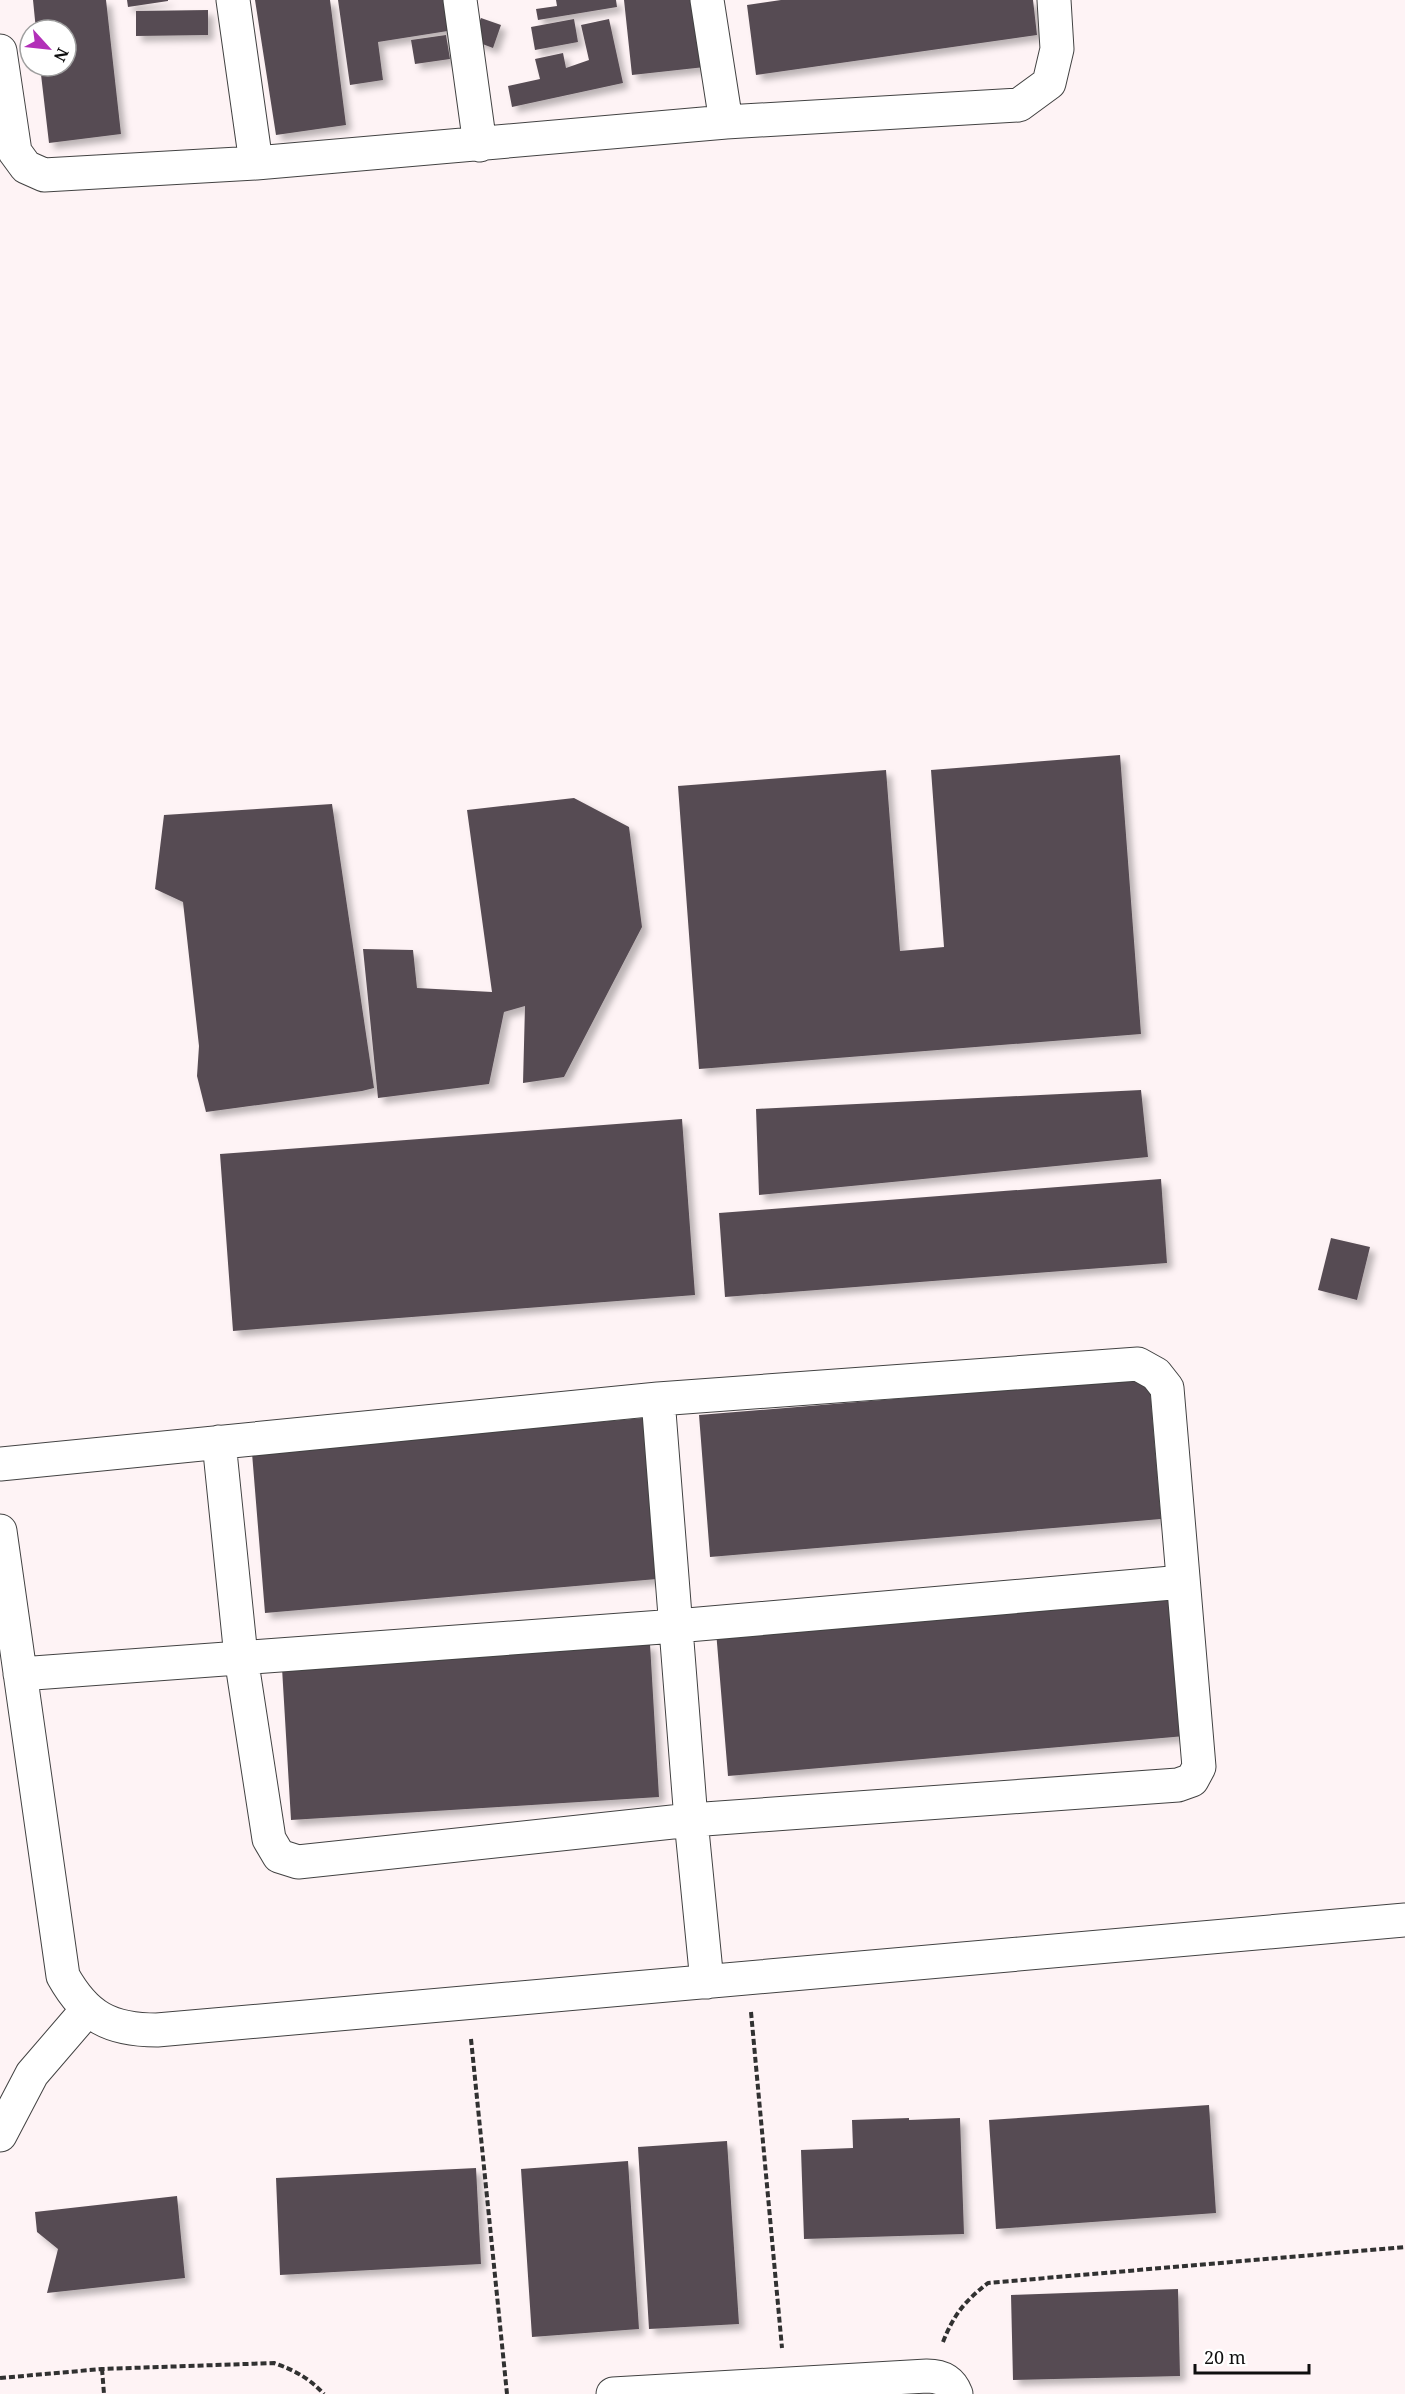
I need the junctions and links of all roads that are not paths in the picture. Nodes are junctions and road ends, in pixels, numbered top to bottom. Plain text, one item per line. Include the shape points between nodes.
1 (233, 0) edge
2 (460, 0) edge
3 (707, 0) edge
4 (1054, 0) edge
5 (0, 51) edge
6 (726, 122) junction
7 (480, 145) junction
8 (256, 163) junction
9 (658, 1399) junction
10 (219, 1442) junction
11 (0, 1464) edge
12 (0, 1531) edge
13 (1183, 1582) junction
14 (676, 1626) junction
15 (241, 1657) junction
16 (20, 1674) junction
17 (692, 1820) junction
18 (1405, 1920) edge
19 (707, 1982) junction
20 (87, 2010) junction
21 (0, 2135) edge
22 (946, 2385) edge
23 (613, 2394) edge

1 - 8 street
2 - 7 street
3 - 6 street
4 - 6 street via 1058,49 1049,82 1019,105
5 - 8 street via 15,152 26,167 44,175
6 - 7 street
7 - 8 street
9 - 10 street
9 - 13 street via 1138,1364 1156,1374 1167,1388
9 - 14 street
10 - 11 street
10 - 15 street
12 - 16 street
13 - 14 street
13 - 17 street via 1199,1767 1192,1780 1178,1785
14 - 15 street
14 - 17 street
15 - 16 street
15 - 17 street via 268,1839 279,1856 298,1862
16 - 20 street via 63,1976
17 - 19 street
18 - 19 street
19 - 20 street via 157,2030 132,2030 108,2023
20 - 21 street via 32,2074
22 - 23 street via 785,2384

